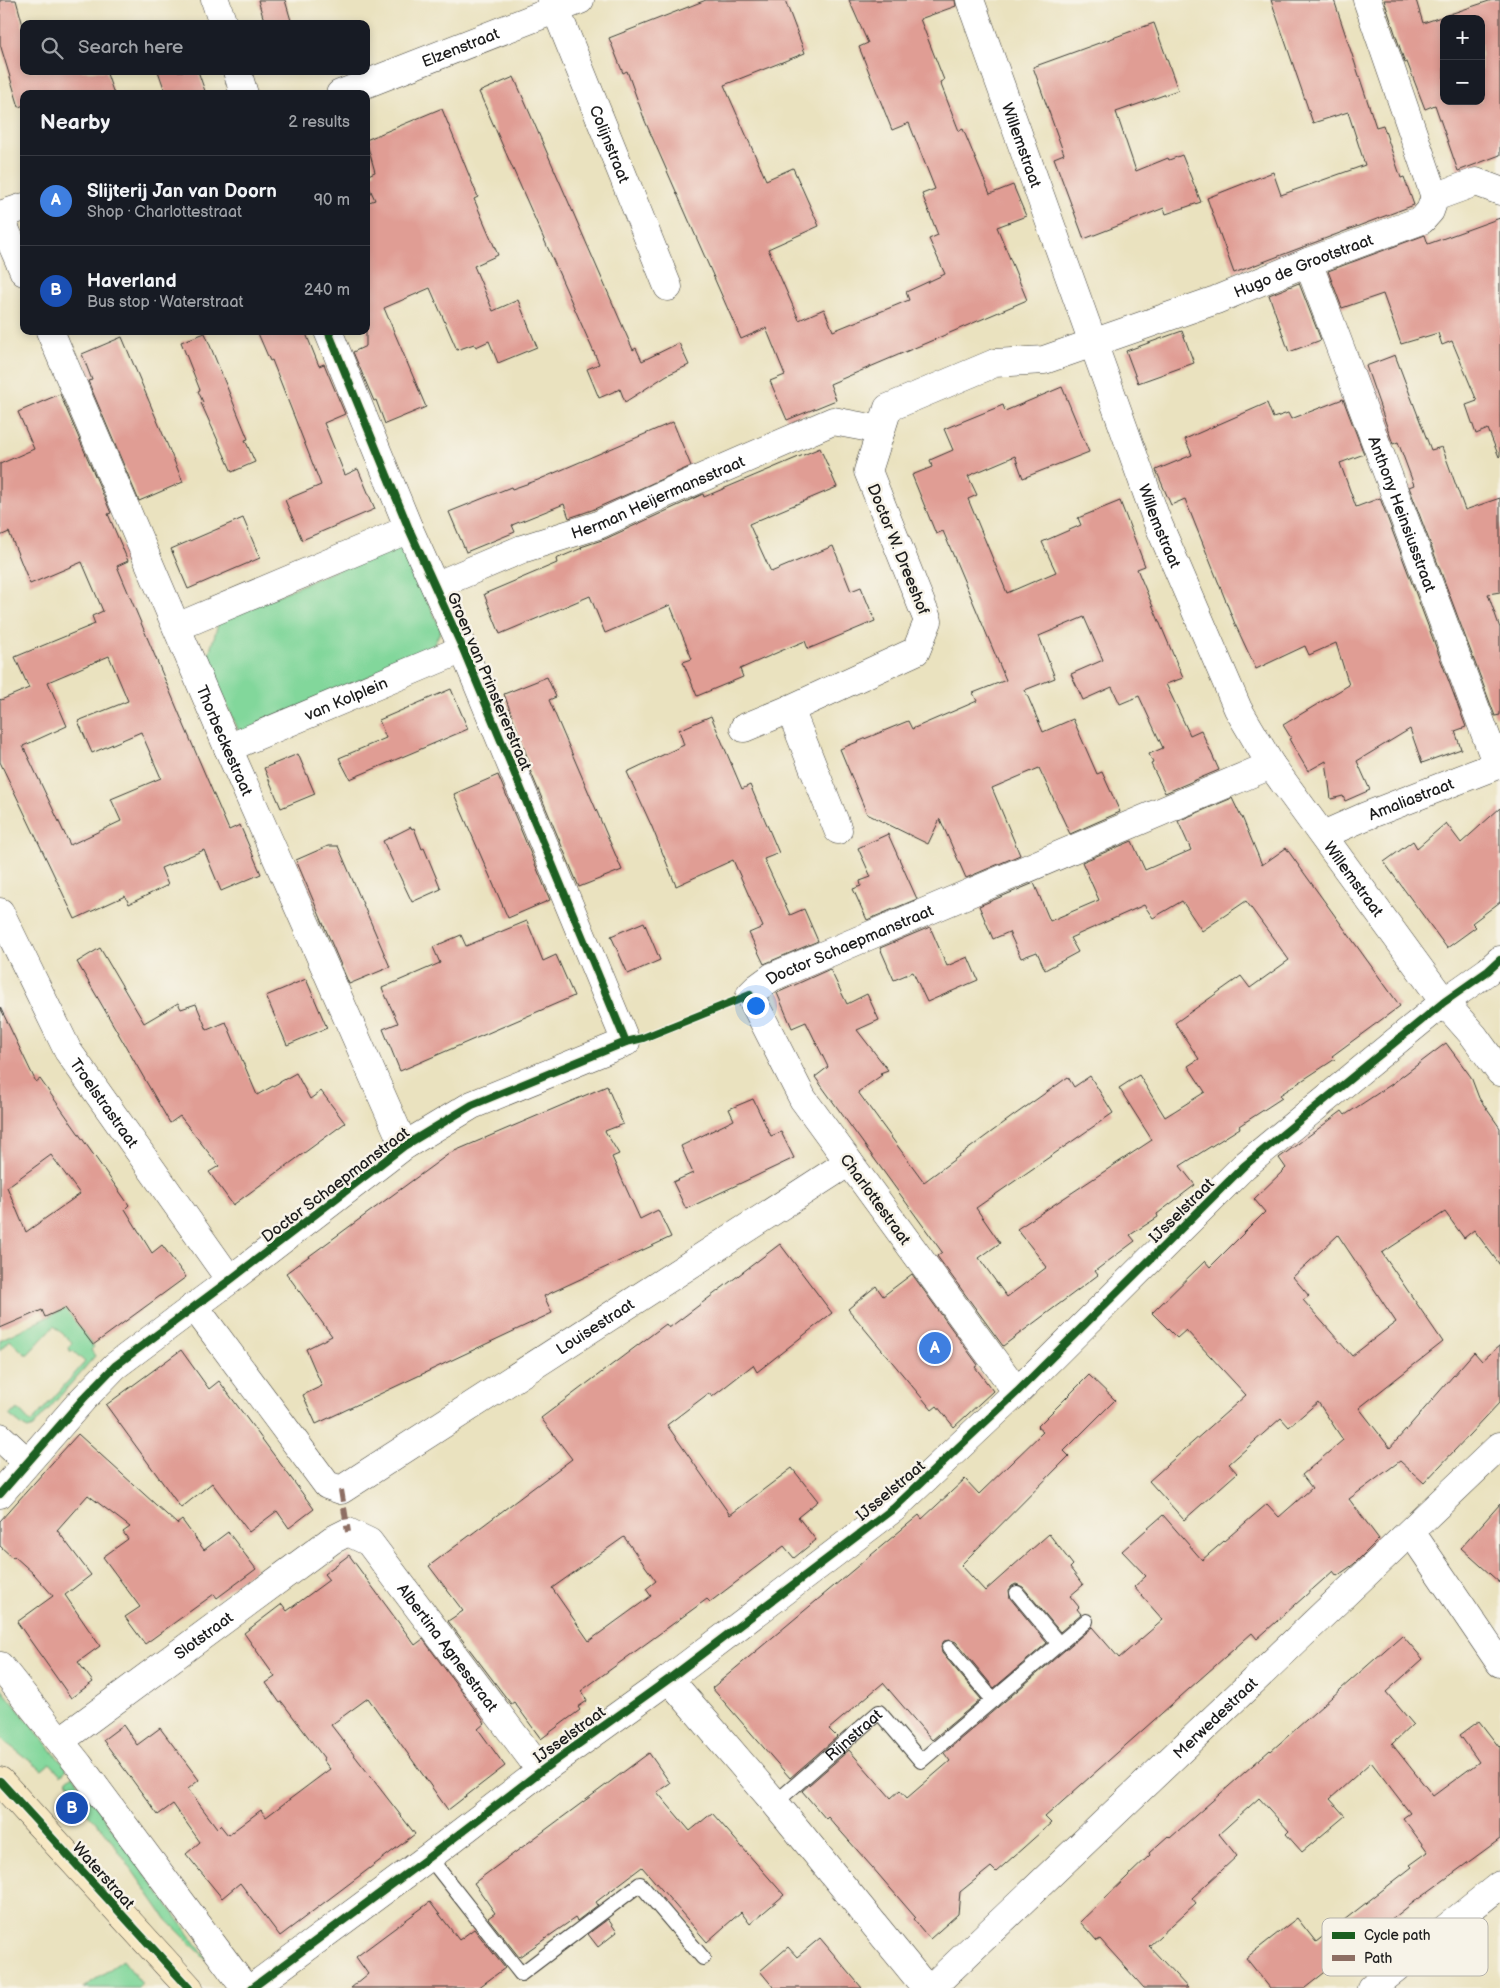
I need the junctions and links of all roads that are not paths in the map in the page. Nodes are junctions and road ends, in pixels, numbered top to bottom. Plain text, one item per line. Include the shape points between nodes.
1 (216, 0) edge
2 (580, 0) edge
3 (970, 0) edge
4 (1368, 0) edge
5 (554, 5) edge
6 (222, 20) edge
7 (238, 75) edge
8 (243, 90) edge
9 (350, 90) edge
10 (1500, 191) edge
11 (1435, 197) junction
12 (20, 208) edge
13 (0, 216) edge
14 (1308, 262) junction
15 (20, 263) edge
16 (668, 288) dead end
17 (52, 335) edge
18 (330, 335) edge
19 (1094, 343) junction
20 (881, 430) junction
21 (409, 529) junction
22 (435, 586) junction
23 (177, 627) junction
24 (463, 649) junction
25 (790, 709) junction
26 (744, 728) dead end
27 (228, 748) junction
28 (1271, 765) junction
29 (1499, 765) edge
30 (838, 830) dead end
31 (1323, 835) junction
32 (0, 912) edge
33 (1500, 960) edge
34 (750, 995) joint
35 (1444, 1002) junction
36 (626, 1042) joint
37 (1500, 1072) edge
38 (404, 1146) junction
39 (848, 1162) junction
40 (230, 1280) junction
41 (194, 1306) junction
42 (1018, 1392) junction
43 (0, 1436) edge
44 (1500, 1446) edge
45 (27, 1462) junction
46 (0, 1494) edge
47 (348, 1532) joint
48 (1411, 1532) junction
49 (1017, 1593) dead end
50 (1086, 1621) dead end
51 (1059, 1644) junction
52 (949, 1648) dead end
53 (1500, 1663) edge
54 (0, 1666) edge
55 (669, 1679) junction
56 (992, 1700) junction
57 (60, 1741) junction
58 (541, 1771) junction
59 (0, 1781) edge
60 (775, 1803) junction
61 (429, 1857) junction
62 (1500, 1885) edge
63 (1459, 1918) edge
64 (704, 1958) dead end
65 (1386, 1976) edge
66 (188, 1988) edge
67 (245, 1988) edge
68 (252, 1988) edge
69 (926, 1988) edge
70 (931, 1988) edge
71 (1371, 1988) edge

1 - 6 street
2 - 5 street, Elzenstraat
3 - 19 street, Willemstraat
4 - 11 street
5 - 9 street, Elzenstraat
5 - 16 street, Colijnstraat
7 - 8 street
10 - 11 street via 1476,182
11 - 14 street, Hugo de Grootstraat via 1430,211 1422,220
12 - 13 street
13 - 15 street
14 - 19 street, Hugo de Grootstraat via 1216,300
14 - 29 street, Anthony Heinsiusstraat
17 - 23 street, Thorbeckestraat
18 - 21 street, Groen van Prinstererstraat
19 - 20 street, Doctor W. Dreeshof via 1044,360 995,363 888,408
19 - 28 street, Willemstraat via 1161,530 1238,709
20 - 22 street, Herman Heijermansstraat via 833,421 598,526 522,549
20 - 25 street, Doctor W. Dreeshof via 868,471 928,621 916,651
21 - 22 street, Groen van Prinstererstraat
21 - 23 street
22 - 24 street, Groen van Prinstererstraat
23 - 27 street, Thorbeckestraat
24 - 27 street, van Kolplein
24 - 36 street, Groen van Prinstererstraat
25 - 26 street, Doctor W. Dreeshof
25 - 30 street
27 - 38 street, Thorbeckestraat
28 - 31 street, Willemstraat
28 - 34 street, Doctor Schaepmanstraat via 772,977
29 - 31 street, Amaliastraat
31 - 35 street, Willemstraat
32 - 40 street, Troelstrastraat via 68,1051
33 - 35 street, IJsselstraat
34 - 39 street, Charlottestraat via 803,1099
35 - 37 street, Willemstraat
35 - 42 street, IJsselstraat via 1244,1166
36 - 38 street, Doctor Schaepmanstraat via 472,1105
38 - 40 street, Doctor Schaepmanstraat
39 - 41 street, Louisestraat via 341,1490 327,1485
39 - 42 street, Charlottestraat
40 - 41 street, Doctor Schaepmanstraat
41 - 45 street, Doctor Schaepmanstraat via 115,1366
42 - 55 street, IJsselstraat via 894,1508
43 - 45 street
44 - 48 street, Merwedestraat
45 - 46 street, Doctor Schaepmanstraat
47 - 57 street, Slotstraat via 332,1540
47 - 58 street, Albertina Agnesstraat via 368,1542
48 - 53 street
48 - 70 street, Merwedestraat
49 - 51 lane
50 - 51 lane, Rijnstraat
51 - 56 lane, Rijnstraat
52 - 56 lane
54 - 57 street
55 - 58 street, IJsselstraat
55 - 60 street
56 - 60 lane, Rijnstraat via 920,1761 879,1712
57 - 67 street
58 - 61 street, IJsselstraat
59 - 66 street, Waterstraat
60 - 69 street
61 - 64 lane via 521,1974 640,1884
61 - 68 street, IJsselstraat
62 - 63 street
65 - 71 street

